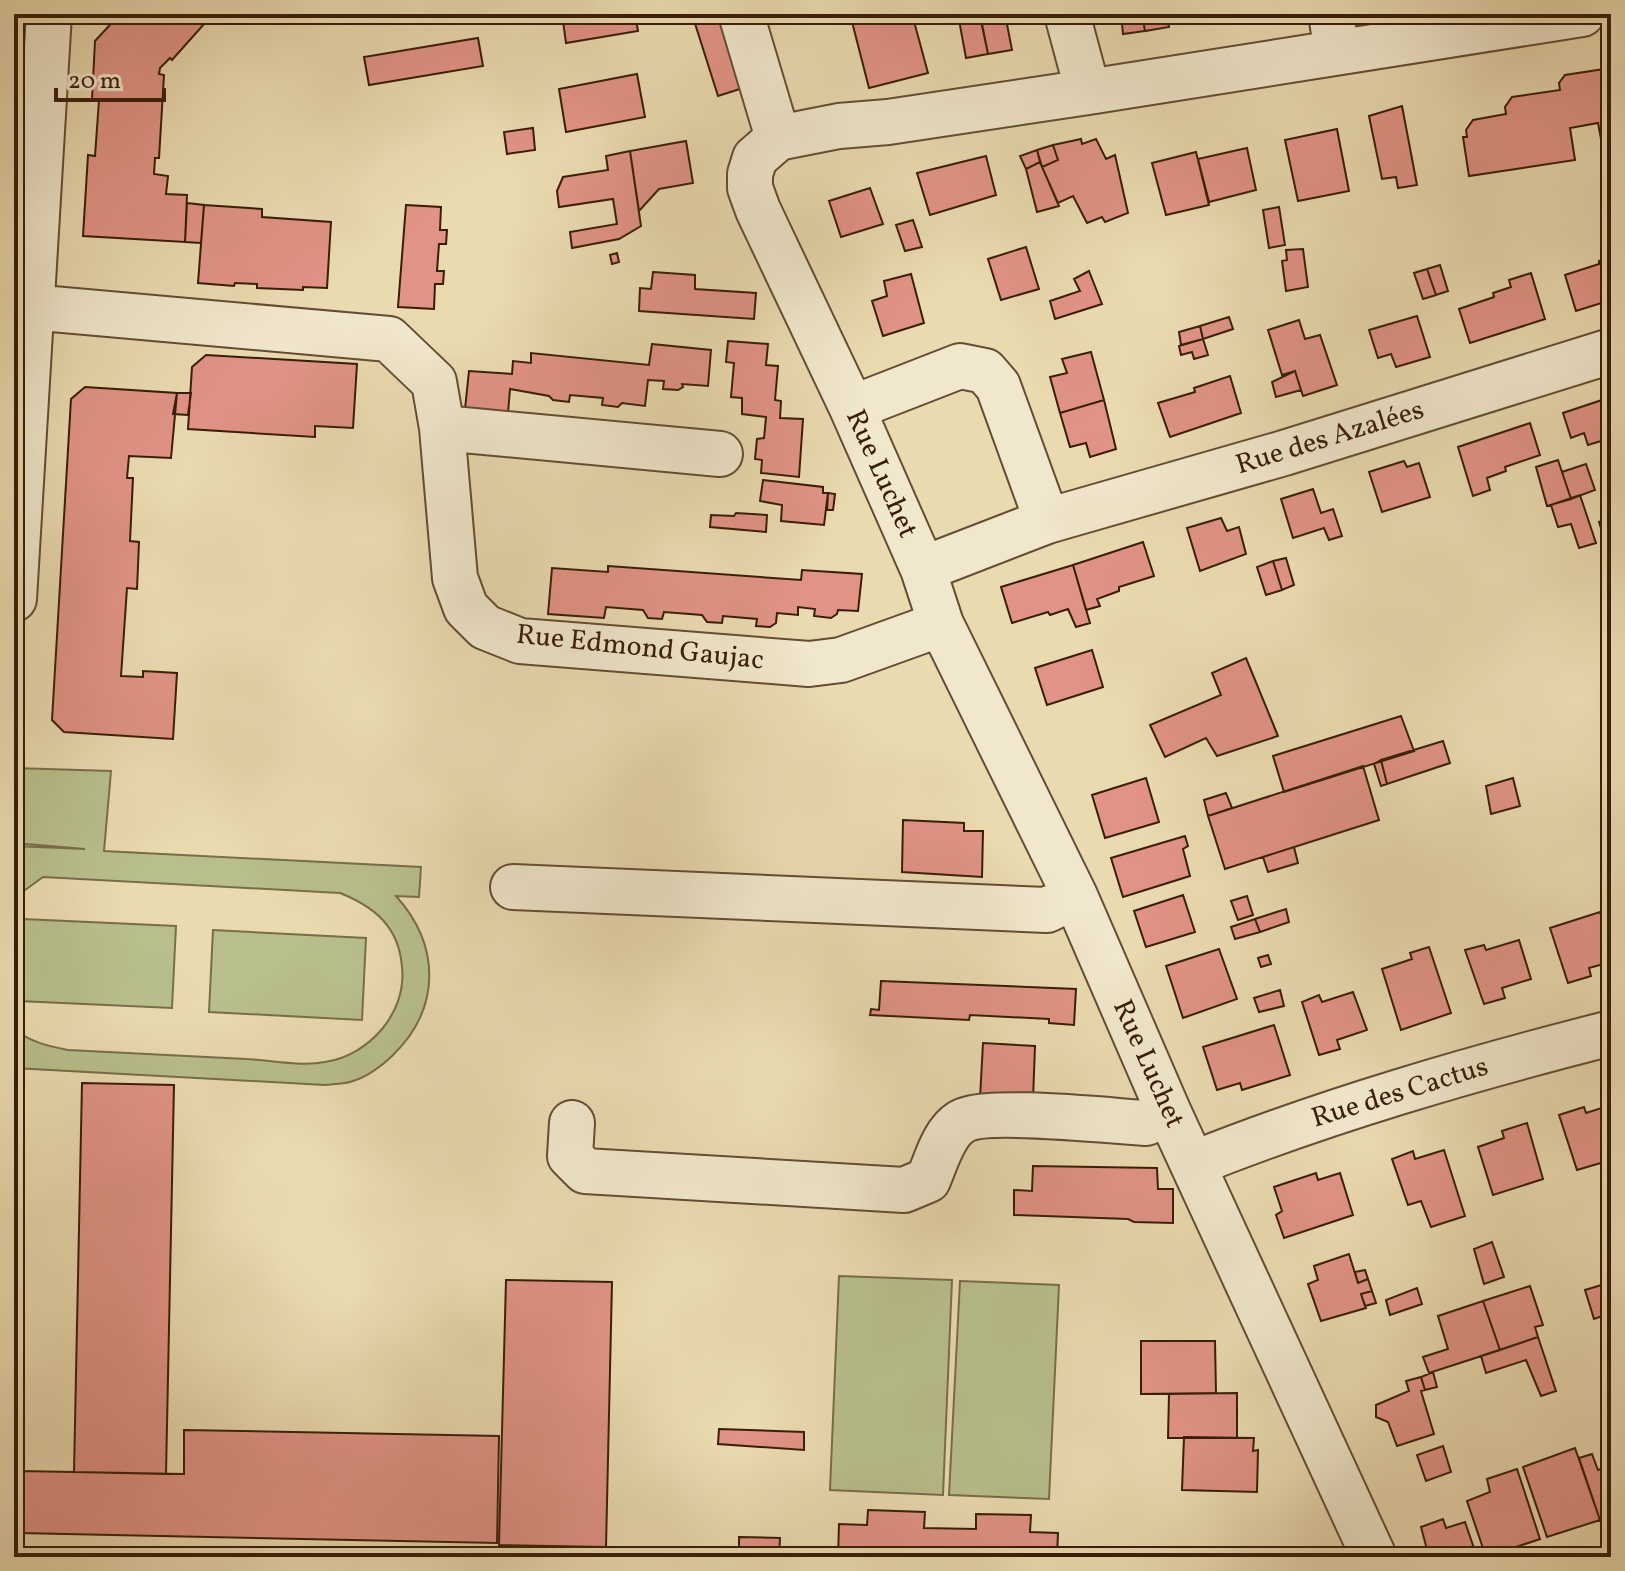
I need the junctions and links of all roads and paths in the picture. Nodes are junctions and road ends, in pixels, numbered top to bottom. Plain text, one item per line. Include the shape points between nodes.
1 (49, 14) edge
2 (741, 14) edge
3 (1067, 14) edge
4 (1582, 14) edge
5 (1334, 33) edge
6 (1088, 92) junction
7 (778, 138) junction
8 (30, 307) junction
9 (1611, 351) edge
10 (852, 408) junction
11 (442, 428) junction
12 (720, 454) dead end
13 (1047, 521) junction
14 (923, 569) junction
15 (14, 599) edge
16 (941, 624) junction
17 (513, 887) dead end
18 (1075, 896) junction
19 (1611, 1033) edge
20 (1169, 1113) junction
21 (572, 1123) dead end
22 (1193, 1164) junction
23 (1374, 1557) edge

1 - 8 street
2 - 7 street
3 - 6 street
4 - 5 street
5 - 6 street
6 - 7 street
7 - 10 street, Rue Luchet via 755,158 750,188
8 - 11 street, Rue Edmond Gaujac via 389,339 434,382
8 - 15 street
9 - 13 street, Rue des Azalées
10 - 13 street via 960,366 985,371 998,386
10 - 14 street, Rue Luchet
11 - 12 street
11 - 16 street, Rue Edmond Gaujac via 455,578 466,608 485,627 520,641 809,664 841,660
13 - 14 street, Rue des Azalées
14 - 16 street, Rue Luchet
16 - 18 street, Rue Luchet
17 - 18 street via 1047,910
18 - 20 street, Rue Luchet
19 - 22 street, Rue des Cactus via 1274,1131
20 - 21 street via 1146,1123 988,1114 962,1122 945,1140 928,1180 904,1190 585,1171 570,1156
20 - 22 street, Rue Luchet
22 - 23 street, Rue Luchet

